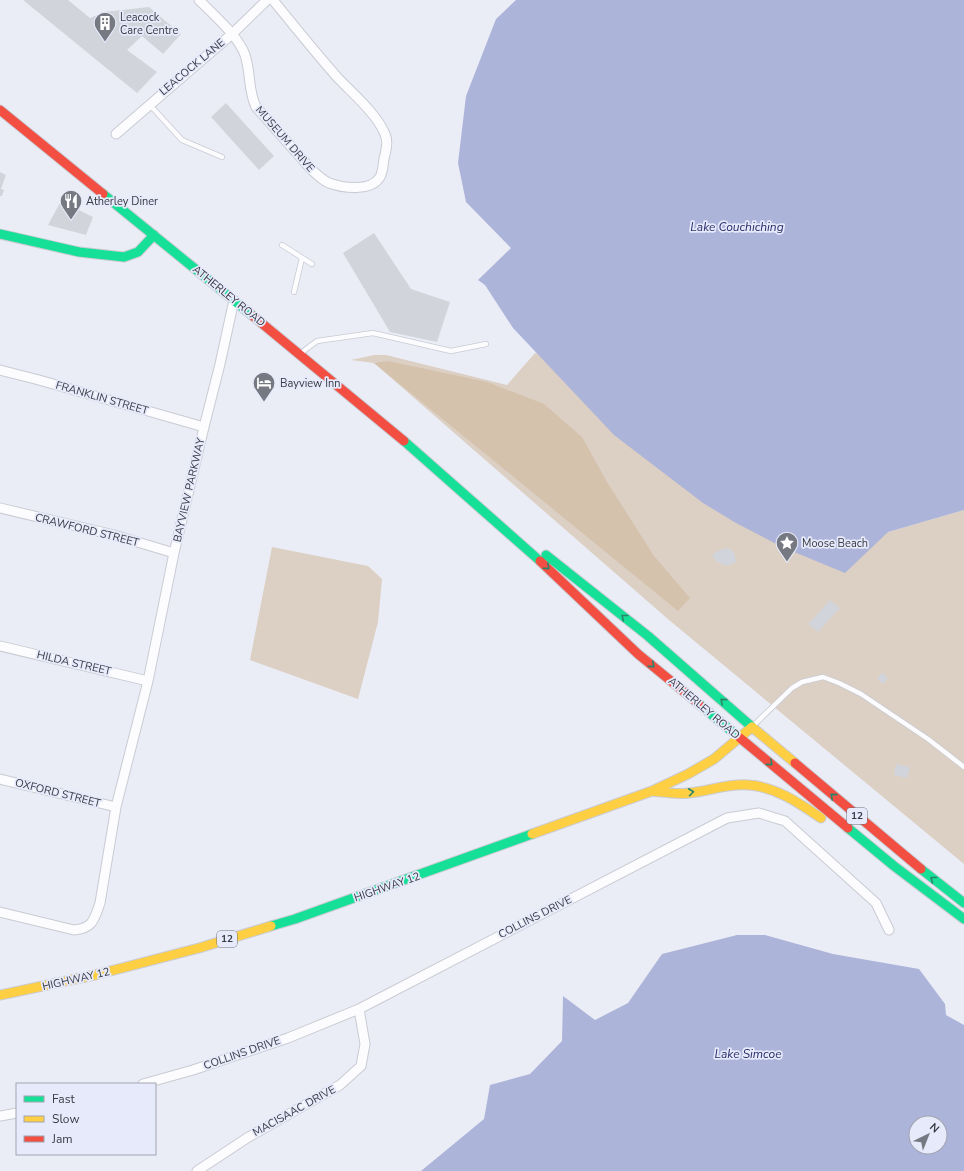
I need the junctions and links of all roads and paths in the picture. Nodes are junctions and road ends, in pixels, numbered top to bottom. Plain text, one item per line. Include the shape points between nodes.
1 (199, 0) edge
2 (267, 0) edge
3 (273, 0) edge
4 (232, 34) junction
5 (149, 104) junction
6 (0, 110) edge
7 (116, 134) dead end
8 (222, 157) dead end
9 (0, 234) edge
10 (154, 235) junction
11 (282, 245) dead end
12 (302, 258) junction
13 (312, 264) dead end
14 (294, 292) dead end
15 (234, 300) junction
16 (486, 344) dead end
17 (300, 354) junction
18 (0, 370) edge
19 (204, 427) junction
20 (455, 485) junction
21 (0, 508) edge
22 (174, 553) junction
23 (0, 646) edge
24 (148, 681) junction
25 (752, 727) junction
26 (740, 738) junction
27 (964, 767) edge
28 (0, 779) edge
29 (652, 791) junction
30 (116, 807) junction
31 (894, 866) junction
32 (964, 903) edge
33 (0, 912) edge
34 (964, 919) edge
35 (889, 930) dead end
36 (0, 995) edge
37 (359, 1009) junction
38 (147, 1083) edge
39 (16, 1113) edge
40 (0, 1116) edge
41 (197, 1171) edge

1 - 4 street, MUSEUM DRIVE
2 - 4 street, LEACOCK LANE
3 - 4 street, MUSEUM DRIVE via 309,46 372,115 384,132 387,144 380,178 370,185 361,187 337,185 320,177 310,168 256,107 252,99 244,54
4 - 5 street, LEACOCK LANE
5 - 7 street, LEACOCK LANE
5 - 8 lane via 182,140
6 - 10 main road, ATHERLEY ROAD
9 - 10 main road via 79,252 124,257 141,250
10 - 15 main road, ATHERLEY ROAD
11 - 12 lane
12 - 13 lane
12 - 14 lane
15 - 17 main road, ATHERLEY ROAD
15 - 19 street, BAYVIEW PARKWAY
16 - 17 lane via 451,351 373,333 317,341
17 - 20 main road, ATHERLEY ROAD
18 - 19 street, FRANKLIN STREET
19 - 22 street, BAYVIEW PARKWAY
25 -> 20 main road, ATHERLEY ROAD via 648,636
20 -> 26 main road, ATHERLEY ROAD via 553,572 638,654
21 - 22 street, CRAWFORD STREET via 114,535
22 - 24 street, BAYVIEW PARKWAY
23 - 24 street, HILDA STREET
24 - 30 street, BAYVIEW PARKWAY
25 - 26 main road, HIGHWAY 12 / 12
25 - 27 lane via 792,688 802,682 824,677 861,694 928,739
32 -> 25 main road, ATHERLEY ROAD / 12
26 - 29 main road, HIGHWAY 12 / 12 via 710,762
26 -> 31 main road, ATHERLEY ROAD / 12
28 - 30 street, OXFORD STREET
29 -> 31 main road via 680,794 749,784 761,786 797,802
29 - 36 main road, HIGHWAY 12 / 12 via 295,919 99,974
30 - 33 street via 100,903 92,924 74,930
31 - 34 main road, ATHERLEY ROAD / 12
35 - 37 street, COLLINS DRIVE via 876,903 785,821 759,813 726,818
37 - 38 street, COLLINS DRIVE via 288,1038
37 - 41 street, MACISAAC DRIVE via 365,1044 361,1066 340,1086 247,1138
39 - 40 street

